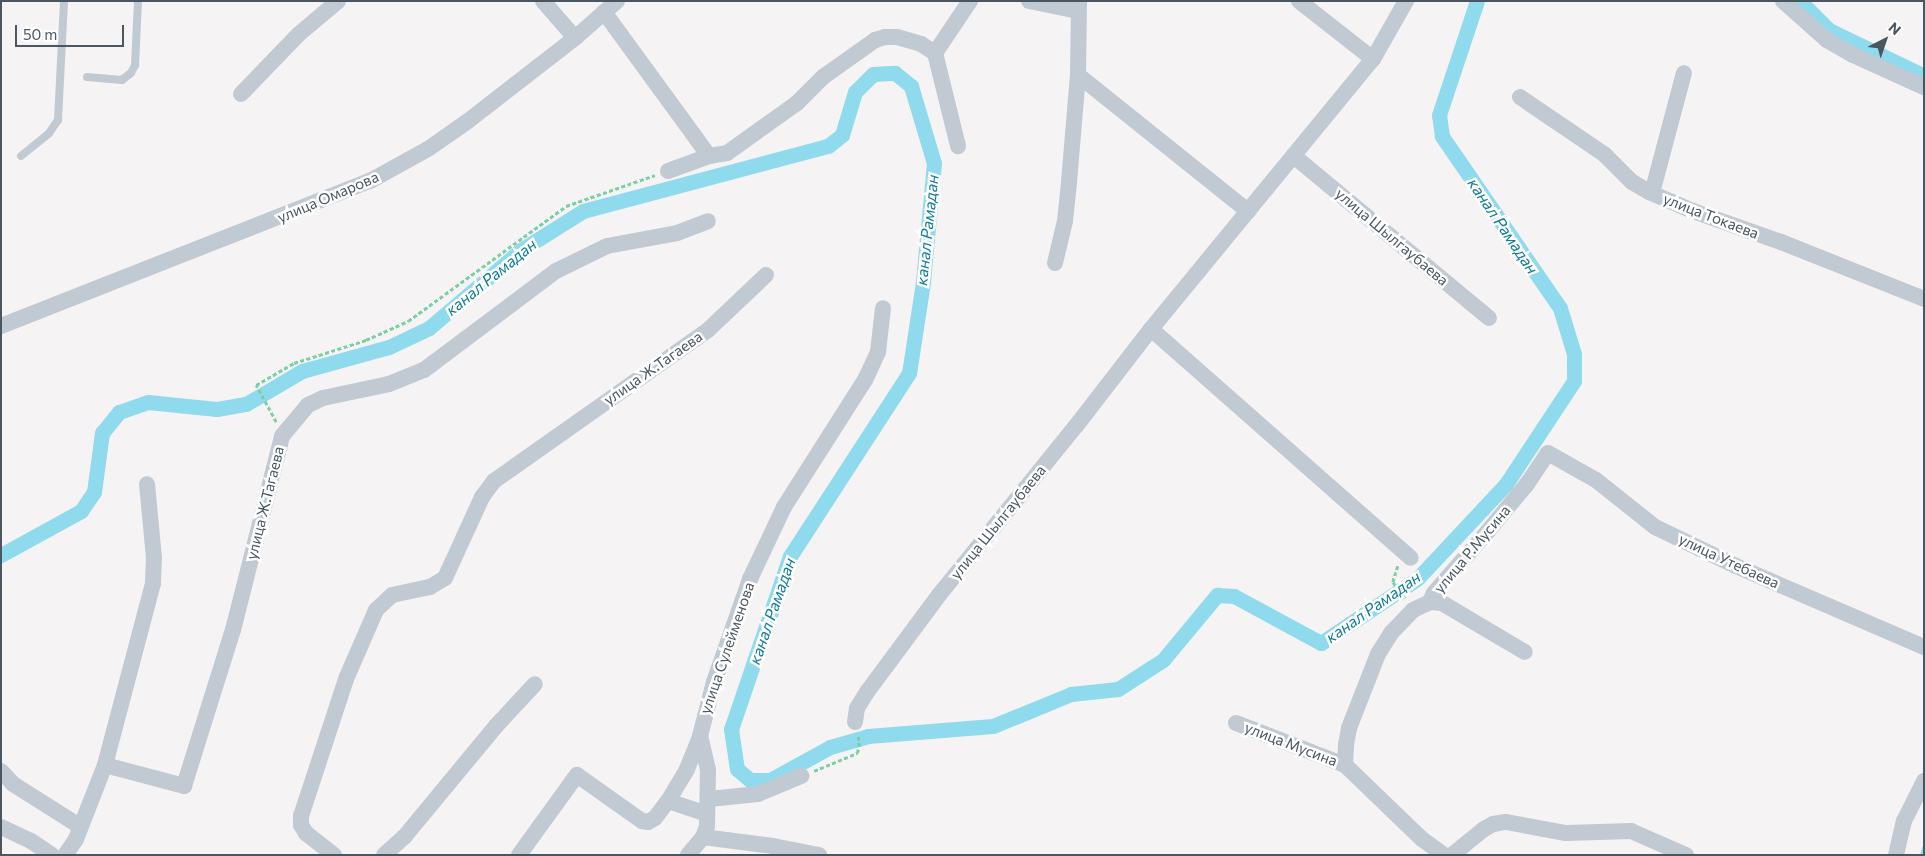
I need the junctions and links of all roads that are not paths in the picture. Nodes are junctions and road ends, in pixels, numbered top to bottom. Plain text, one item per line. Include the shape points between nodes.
1 (64, 1) edge
2 (138, 1) edge
3 (338, 1) edge
4 (543, 1) edge
5 (617, 1) edge
6 (970, 1) edge
7 (1029, 1) edge
8 (1300, 1) edge
9 (1406, 1) edge
10 (1783, 1) edge
11 (1079, 6) edge
12 (604, 12) junction
13 (575, 38) junction
14 (935, 54) junction
15 (1374, 59) junction
16 (1684, 73) dead end
17 (1078, 76) junction
18 (87, 77) dead end
19 (1924, 87) edge
20 (241, 94) dead end
21 (1520, 96) dead end
22 (958, 146) dead end
23 (21, 156) dead end
24 (709, 156) junction
25 (1295, 157) junction
26 (668, 171) road end
27 (1652, 193) junction
28 (1248, 211) junction
29 (708, 221) dead end
30 (1055, 263) dead end
31 (766, 274) dead end
32 (1924, 299) edge
33 (883, 308) dead end
34 (1489, 318) dead end
35 (1, 326) edge
36 (1151, 328) junction
37 (1548, 453) joint
38 (148, 484) dead end
39 (1407, 554) road end
40 (1430, 602) junction
41 (1924, 647) edge
42 (1525, 652) dead end
43 (535, 684) dead end
44 (855, 722) dead end
45 (1236, 723) dead end
46 (700, 736) junction
47 (105, 765) junction
48 (1346, 765) junction
49 (1, 771) edge
50 (801, 776) road end
51 (1924, 781) edge
52 (668, 801) junction
53 (708, 806) junction
54 (1, 827) edge
55 (81, 827) junction
56 (703, 837) junction
57 (52, 855) edge
58 (65, 855) edge
59 (334, 855) edge
60 (384, 855) edge
61 (519, 855) edge
62 (688, 855) edge
63 (819, 855) edge
64 (1444, 855) edge
65 (1452, 855) edge
66 (1686, 855) edge
67 (1896, 855) edge

1 - 23 lane via 58,120 49,133
2 - 18 lane via 131,73 122,80
3 - 20 street via 299,34
4 - 13 street
5 - 12 street, улица Омарова
6 - 14 street
7 - 11 street
8 - 15 street
9 - 15 street, улица Шылгаубаева
10 - 19 street via 1827,40
11 - 17 street
12 - 13 street, улица Омарова
12 - 24 street
13 - 35 street, улица Омарова via 460,127 370,181
14 - 22 street
14 - 24 street via 921,44 896,37 875,40 823,77 797,103 766,126 727,153
15 - 25 street, улица Шылгаубаева
16 - 27 street
17 - 28 street
17 - 30 street via 1064,221
21 - 27 street, улица Токаева via 1604,154 1632,182
24 - 26 street
25 - 28 street, улица Шылгаубаева
25 - 34 street, улица Шылгаубаева
27 - 32 street, улица Токаева
28 - 36 street, улица Шылгаубаева
29 - 47 street, улица Ж.Тагаева via 677,233 607,246 556,271 424,370 389,384 324,398 308,406 282,436 233,630 184,786
31 - 59 street, улица Ж.Тагаева via 708,330 494,481 482,497 445,578 430,587 392,595 376,610 346,680 301,816 301,825 306,833
33 - 46 street, улица Сулейменова via 878,352 865,380 784,507 750,579 714,682
36 - 39 street
36 - 44 street, улица Шылгаубаева via 939,595 867,692 857,708
37 - 40 street, улица Р.Мусина via 1527,484 1434,593
37 - 41 street, улица Утебаева via 1596,480 1655,527 1736,566
38 - 47 street via 153,583
40 - 42 street via 1442,603
40 - 48 street, улица Р.Мусина via 1402,619 1378,654 1349,728
43 - 60 street via 496,726 406,836
45 - 48 street, улица Мусина
46 - 52 street, улица Сулейменова via 687,769
46 - 53 street via 708,770
47 - 55 street
48 - 64 street via 1422,839
49 - 55 street via 13,784
50 - 53 street via 758,794
51 - 67 street via 1904,821
52 - 53 street
52 - 61 street, улица Сулейменова via 655,818 642,821 577,775
53 - 56 street
54 - 57 street
55 - 58 street
56 - 62 street
56 - 63 street
65 - 66 street via 1484,829 1506,822 1566,833 1631,831

